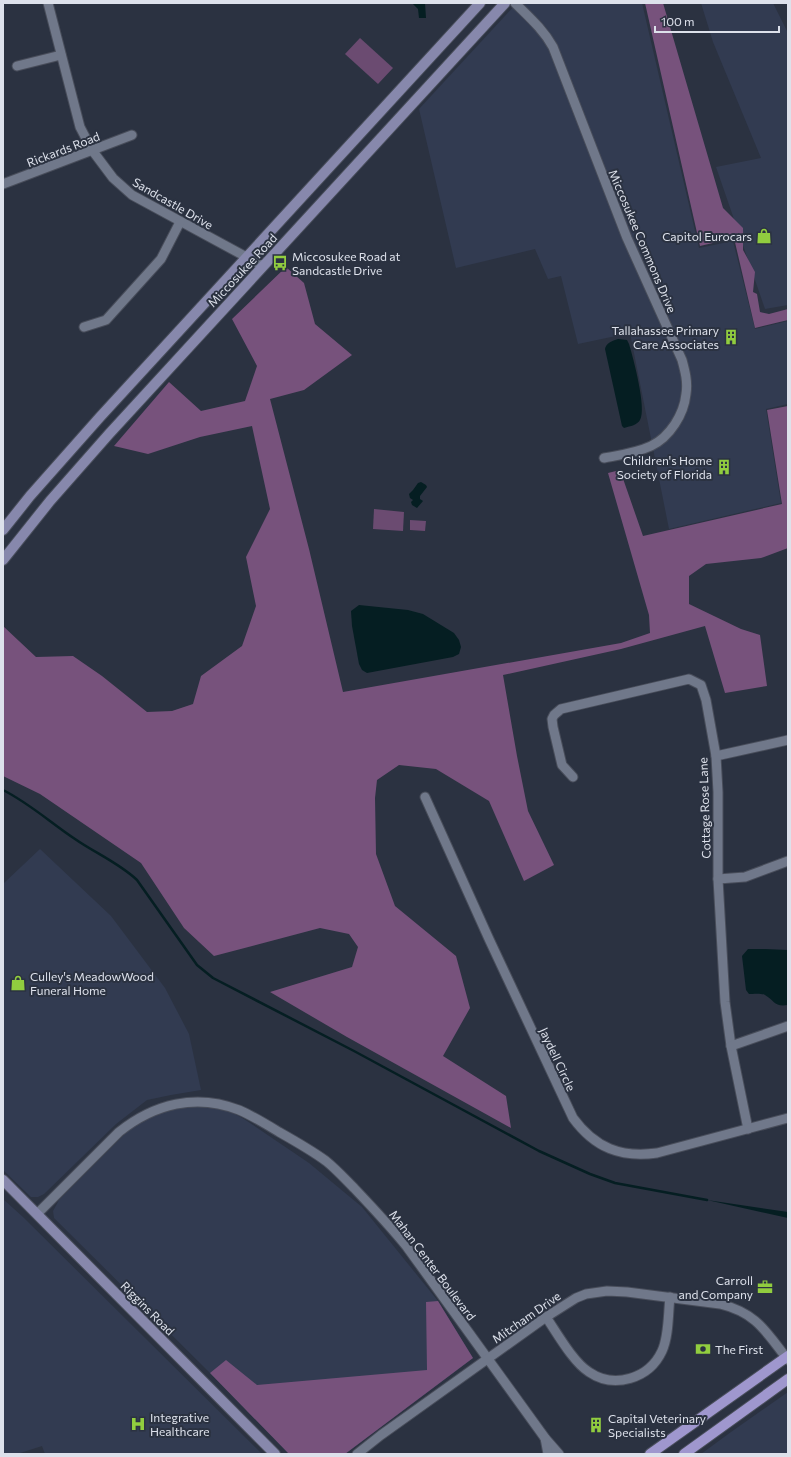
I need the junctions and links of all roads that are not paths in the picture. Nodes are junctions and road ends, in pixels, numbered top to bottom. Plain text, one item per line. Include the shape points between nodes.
1 (48, 3) edge
2 (480, 3) edge
3 (505, 3) edge
4 (515, 3) edge
5 (61, 55) junction
6 (17, 66) dead end
7 (132, 135) dead end
8 (92, 150) junction
9 (3, 184) edge
10 (180, 222) junction
11 (247, 258) junction
12 (263, 266) junction
13 (84, 327) dead end
14 (604, 458) dead end
15 (5, 527) edge
16 (22, 536) junction
17 (3, 560) edge
18 (788, 740) edge
19 (716, 756) junction
20 (573, 778) dead end
21 (425, 797) dead end
22 (788, 861) edge
23 (718, 879) junction
24 (788, 1026) edge
25 (731, 1046) junction
26 (788, 1118) edge
27 (748, 1128) junction
28 (3, 1180) edge
29 (37, 1214) junction
30 (670, 1297) junction
31 (546, 1317) junction
32 (787, 1358) edge
33 (487, 1359) junction
34 (788, 1379) edge
35 (545, 1438) junction
36 (275, 1454) edge
37 (357, 1454) edge
38 (548, 1454) edge
39 (559, 1454) edge
40 (650, 1454) edge
41 (684, 1454) edge

1 - 5 street, Sandcastle Drive
2 - 11 street, Miccosukee Road
3 - 12 street, Miccosukee Road
4 - 14 street, Miccosukee Commons Drive via 547,36 627,238 682,360 685,372 686,393 683,407 673,427 665,436 640,450
5 - 6 street
5 - 8 street, Sandcastle Drive via 80,127
7 - 8 street, Rickards Road
8 - 9 street, Rickards Road
8 - 10 street, Sandcastle Drive via 113,178 132,195
10 - 11 street, Sandcastle Drive
10 - 13 street via 161,259 106,320
11 - 12 street, Sandcastle Drive
11 - 15 street, Miccosukee Road via 95,422
12 - 16 street, Miccosukee Road via 109,434
15 - 16 street
16 - 17 street, Miccosukee Road
18 - 19 street
19 - 20 street, Cottage Rose Lane via 701,685 690,679 561,709 552,719 553,727 562,765
19 - 23 street, Cottage Rose Lane
21 - 27 street, Jaydell Circle via 549,1068 580,1128 604,1147 627,1154 644,1155
22 - 23 street via 745,877
23 - 25 street, Cottage Rose Lane via 725,1002
24 - 25 street
25 - 27 street, Cottage Rose Lane
26 - 27 street, Jaydell Circle
28 - 29 street, Riggins Road
29 - 33 street, Mahan Center Boulevard via 131,1122 160,1108 191,1102 220,1104 250,1115 312,1152 336,1170 390,1225
29 - 36 street, Riggins Road
30 - 31 street, Mitcham Drive via 627,1292 596,1292 565,1303
30 - 31 street via 662,1351 652,1366 626,1380 609,1380 589,1372
30 - 32 street, Mitcham Drive via 720,1304 739,1310 768,1333
31 - 33 street, Mitcham Drive
32 - 40 main road
33 - 35 street, Mahan Center Boulevard
33 - 37 street, Mitcham Drive
34 - 41 main road
35 - 38 street, Mahan Center Boulevard
35 - 39 street, Mahan Center Boulevard

